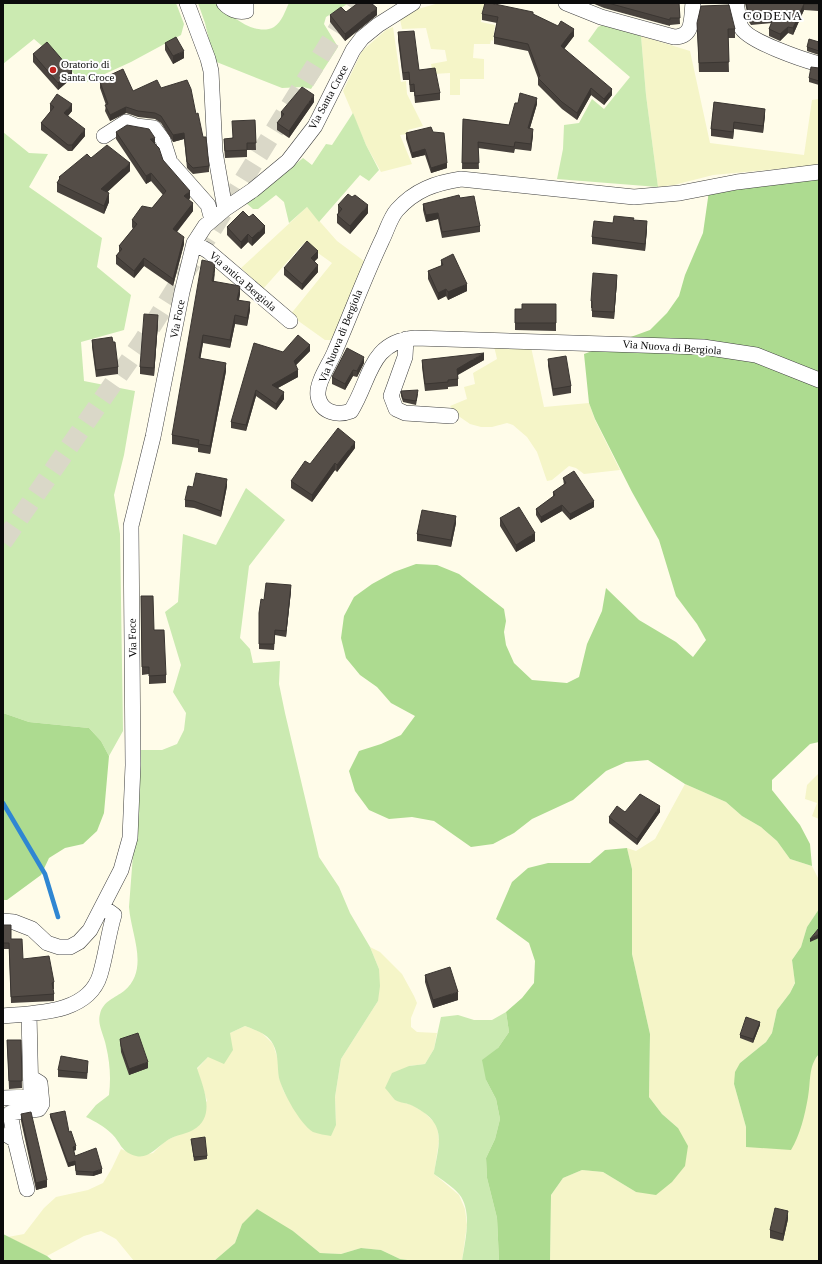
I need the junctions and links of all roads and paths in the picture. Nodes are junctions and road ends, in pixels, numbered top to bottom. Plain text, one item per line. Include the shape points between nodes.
1 (187, 3) edge
2 (224, 3) edge
3 (246, 3) edge
4 (413, 3) edge
5 (566, 3) edge
6 (693, 3) edge
7 (736, 3) edge
8 (819, 64) edge
9 (104, 136) dead end
10 (819, 172) edge
11 (225, 209) junction
12 (212, 220) junction
13 (194, 243) junction
14 (290, 321) dead end
15 (406, 339) junction
16 (819, 380) edge
17 (451, 416) dead end
18 (103, 907) junction
19 (3, 921) edge
20 (29, 1014) junction
21 (3, 1016) edge
22 (30, 1077) junction
23 (3, 1098) edge
24 (3, 1120) edge
25 (16, 1140) junction
26 (27, 1189) dead end

1 - 11 street via 211,71 215,152
2 - 3 street via 227,7 241,12 246,11
4 - 11 street, Via Santa Croce via 362,38 353,50 315,126 288,161
5 - 6 street via 601,17 674,37 682,37 689,29
7 - 8 street via 741,28 749,37
9 - 12 street via 126,122 154,128 163,140 170,162 208,205
10 - 15 street, Via Nuova di Bergiola via 737,182 680,193 634,197 461,179 430,186 406,200 396,212 379,246 321,383 318,396 325,409 338,414 351,411 380,354 395,341
11 - 12 street, Via Santa Croce
12 - 13 street, Via Santa Croce
13 - 14 street, Via antica Bergiola via 208,251
13 - 18 street, Via Foce via 153,437 131,526 134,765 130,838 121,870
15 - 16 street, Via Nuova di Bergiola via 703,348 756,355
15 - 17 street via 405,357 391,396 396,409 405,413
18 - 19 street, Via Foce via 90,930 79,942 70,947 47,943 32,929
18 - 20 street via 114,915 99,977 93,987 83,999 62,1008
20 - 21 street
20 - 22 street
22 - 23 street via 31,1097
22 - 25 street via 40,1083 42,1104 39,1109 10,1113
24 - 25 street via 7,1135
25 - 26 street

